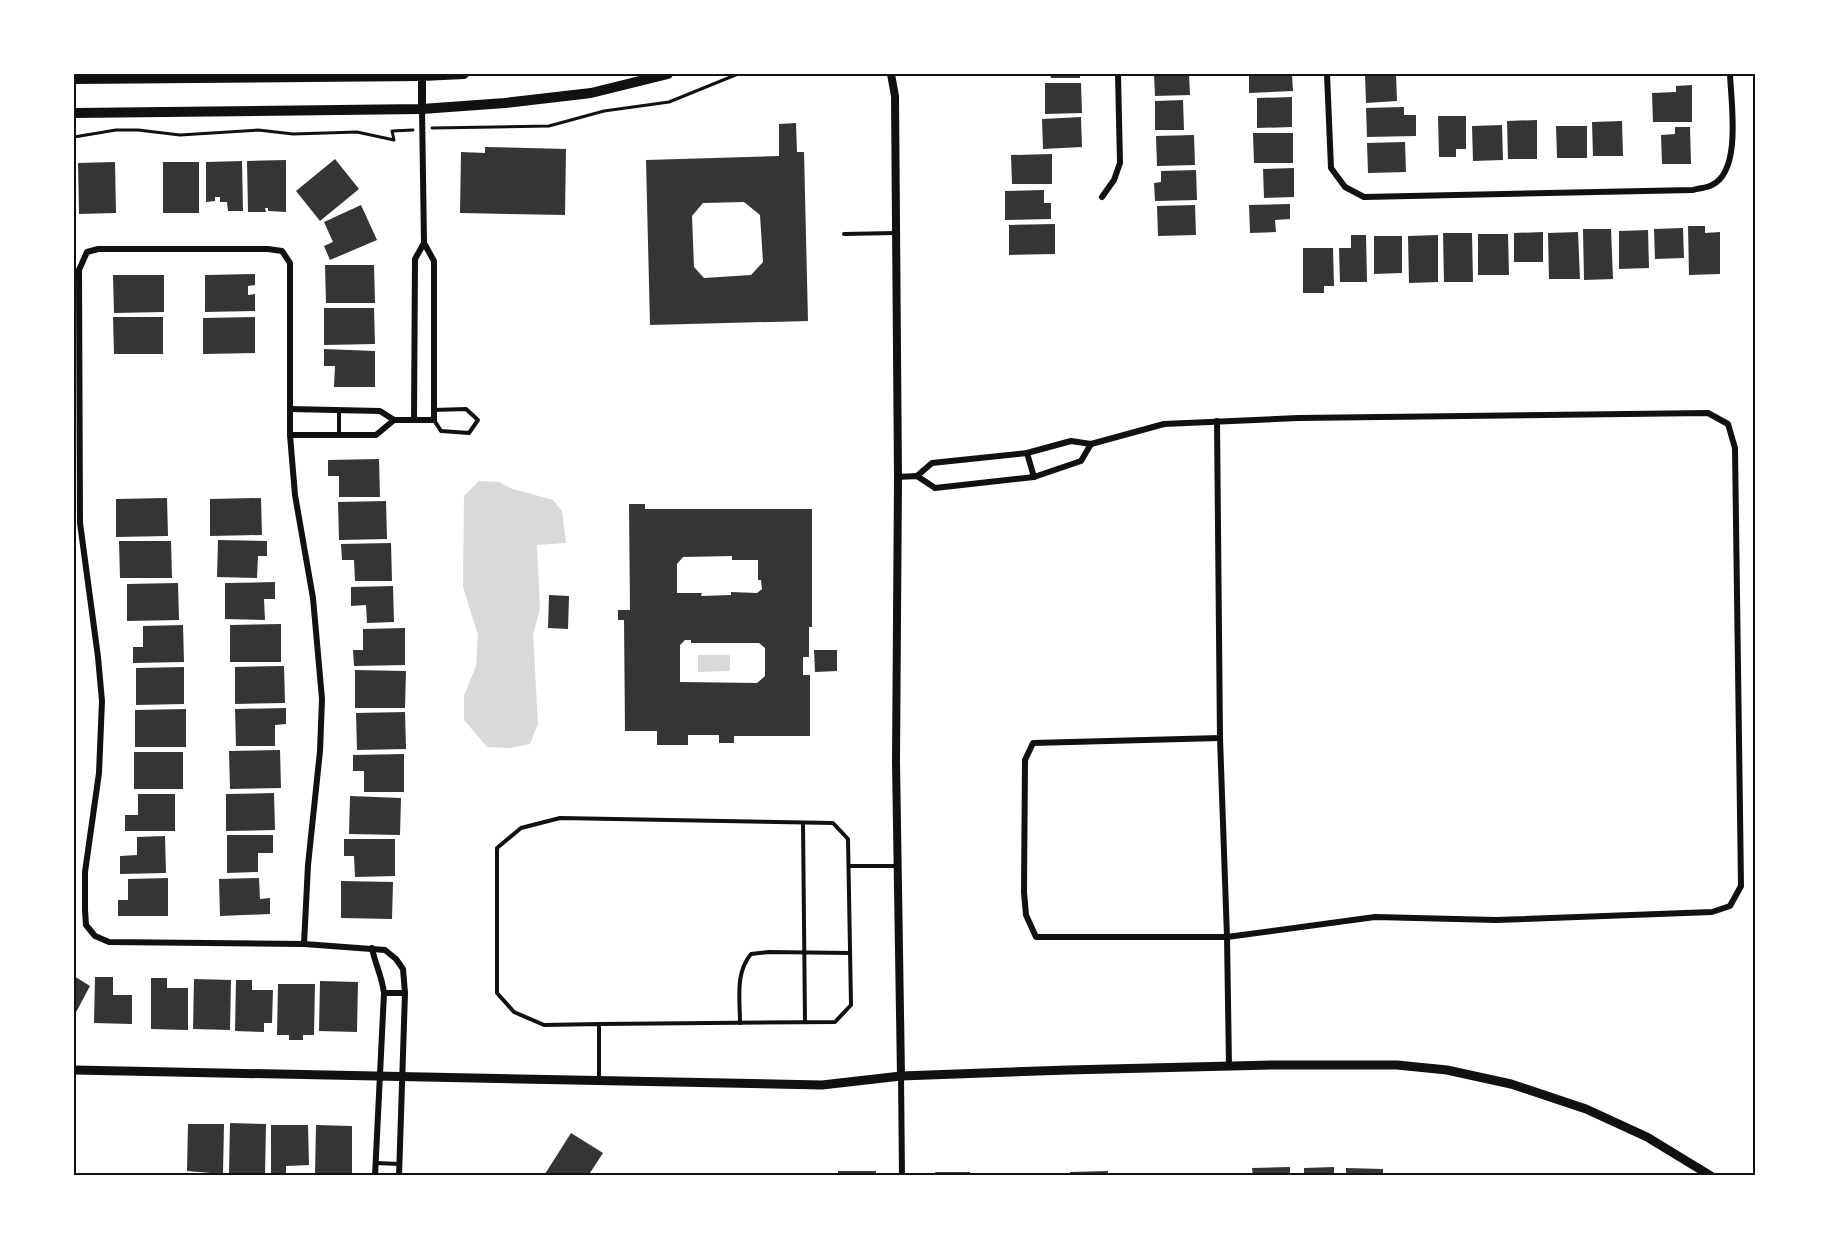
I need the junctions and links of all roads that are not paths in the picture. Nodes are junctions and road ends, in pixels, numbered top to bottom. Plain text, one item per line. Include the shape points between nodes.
1 (464, 74) edge
2 (668, 74) edge
3 (891, 74) edge
4 (1118, 74) edge
5 (1327, 74) edge
6 (1730, 74) edge
7 (422, 75) edge
8 (74, 79) edge
9 (422, 109) junction
10 (74, 113) edge
11 (1102, 197) dead end
12 (896, 232) junction
13 (844, 234) dead end
14 (424, 243) junction
15 (290, 409) junction
16 (434, 410) junction
17 (339, 411) junction
18 (394, 420) junction
19 (414, 420) junction
20 (434, 420) junction
21 (1217, 421) junction
22 (339, 434) junction
23 (290, 435) junction
24 (1091, 444) junction
25 (1027, 453) junction
26 (917, 476) junction
27 (897, 477) junction
28 (1034, 477) junction
29 (1221, 738) junction
30 (803, 823) junction
31 (849, 866) junction
32 (898, 866) junction
33 (1227, 937) junction
34 (304, 944) junction
35 (372, 948) junction
36 (804, 952) junction
37 (850, 953) junction
38 (384, 993) junction
39 (405, 993) junction
40 (805, 1022) junction
41 (740, 1023) junction
42 (598, 1024) junction
43 (1229, 1066) junction
44 (74, 1070) edge
45 (901, 1076) junction
46 (379, 1077) junction
47 (402, 1077) junction
48 (599, 1081) junction
49 (375, 1163) junction
50 (399, 1164) junction
51 (375, 1176) edge
52 (399, 1176) edge
53 (902, 1176) edge
54 (1711, 1176) edge

1 - 7 main road
2 - 9 main road via 591,93
3 - 12 street via 896,96
4 - 11 street via 1120,164
5 - 6 street via 1331,168 1345,187 1364,197 1694,190 1713,185 1726,172 1732,153
7 - 8 main road
7 - 9 street
9 - 10 main road
9 - 14 street
12 - 13 lane
12 - 27 street
14 - 16 street via 434,261
14 - 19 street via 415,259
15 - 17 street
15 - 23 street
15 - 34 street via 290,262 282,252 87,252 79,270 80,523 102,701 99,773 85,872 86,925 95,936 109,942
16 - 20 street
16 - 20 lane via 466,409 478,420 470,433 441,431
17 - 18 street via 380,411
17 - 22 lane
18 - 19 street
18 - 22 street via 376,435
19 - 20 street
21 - 24 street via 1164,424
21 - 29 street
21 - 33 street via 1708,413 1728,424 1735,448 1741,886 1730,906 1712,912 1496,920 1375,917
22 - 23 street
23 - 34 street via 295,495 313,598 322,699
24 - 25 street via 1071,441
24 - 28 street via 1081,461
25 - 26 street via 932,463
25 - 28 street
26 - 27 street
26 - 28 street via 934,488
27 - 32 street
29 - 33 street
29 - 33 street via 1033,743 1024,760 1024,892 1026,915 1036,937
30 - 31 lane via 833,823 848,839
30 - 36 lane
30 - 42 lane via 560,818 521,828 497,848 497,993 514,1011 544,1025
31 - 32 lane
31 - 37 lane
32 - 45 street
33 - 43 street
34 - 35 street
35 - 38 street
35 - 39 street via 385,950 396,959 403,969
36 - 37 lane
36 - 40 lane
36 - 41 lane via 751,954 740,975
37 - 40 lane via 851,1005 835,1022
38 - 39 street
38 - 46 street
39 - 47 street
40 - 41 lane
41 - 42 lane
42 - 48 lane
43 - 45 main road
43 - 54 main road via 1397,1065 1447,1070 1510,1084 1586,1109 1637,1132
44 - 46 main road
45 - 48 main road via 822,1085
45 - 53 street
46 - 47 main road
46 - 49 street
47 - 48 main road
47 - 50 street
49 - 50 lane
49 - 51 street
50 - 52 street

